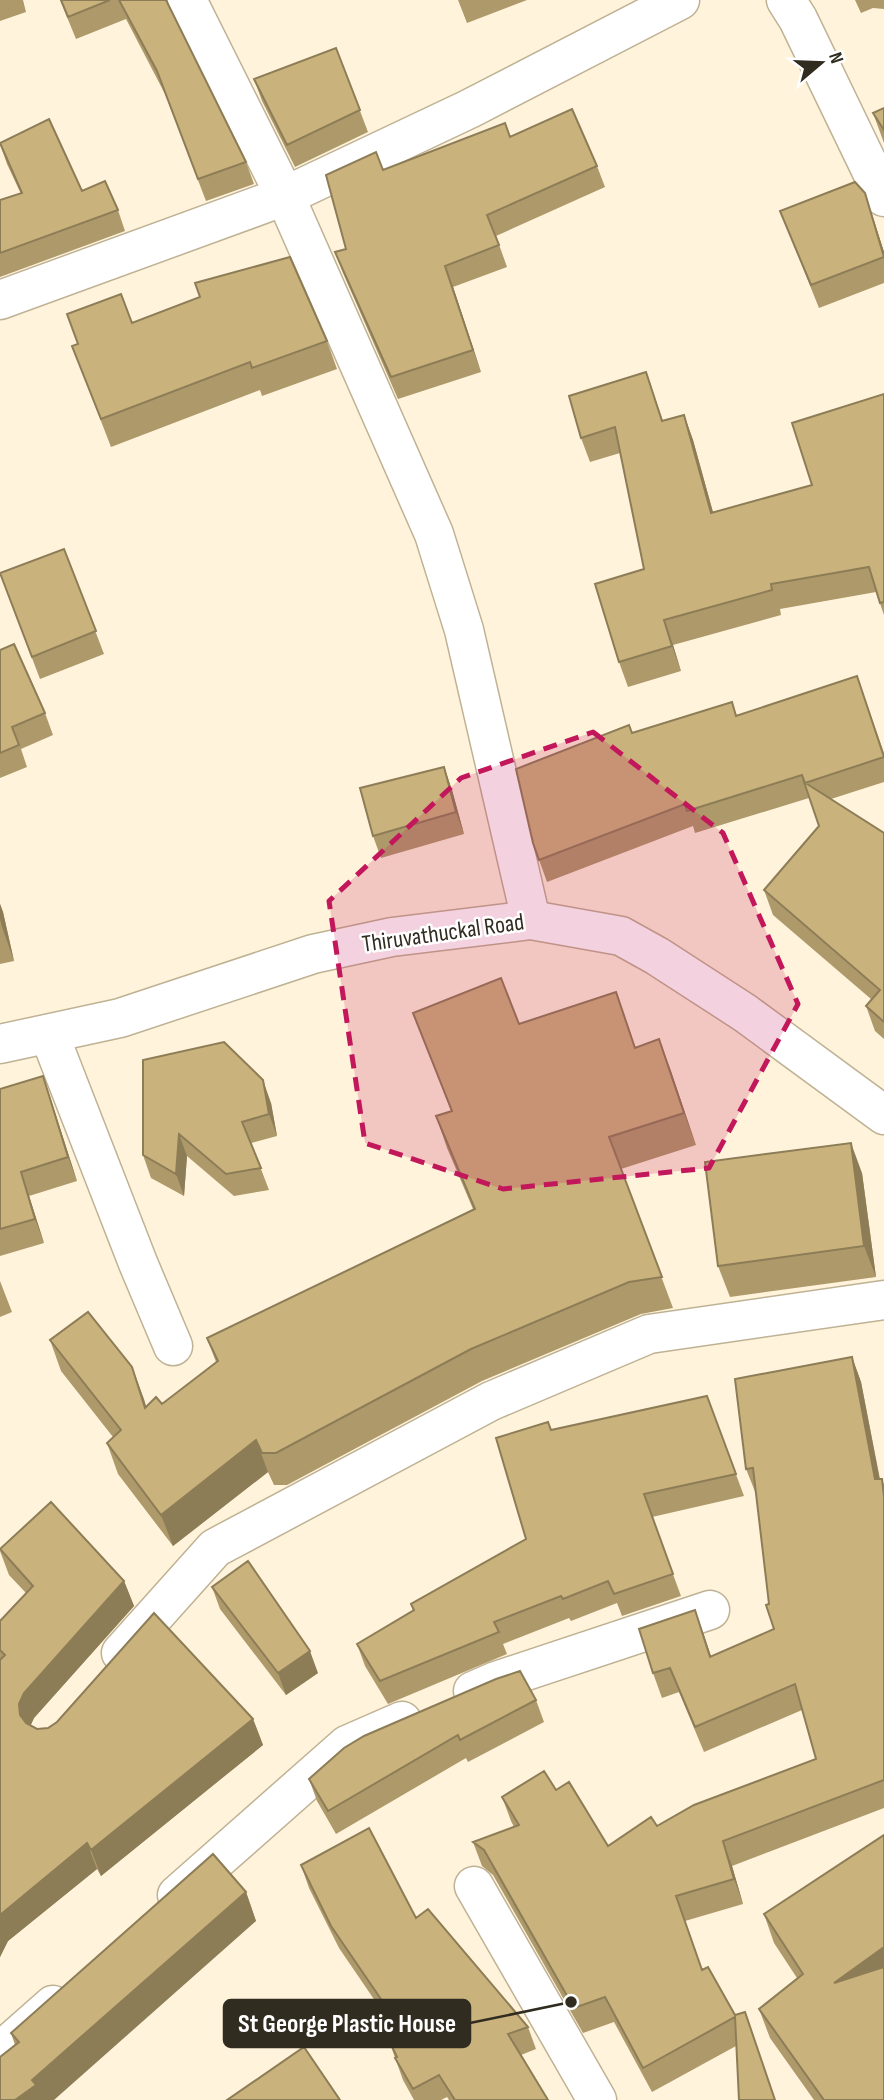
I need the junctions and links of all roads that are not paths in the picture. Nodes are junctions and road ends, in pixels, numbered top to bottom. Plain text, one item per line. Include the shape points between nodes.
1 (187, 0) edge
2 (680, 0) edge
3 (786, 0) edge
4 (285, 196) junction
5 (884, 197) edge
6 (0, 300) edge
7 (531, 920) junction
8 (49, 1034) junction
9 (0, 1044) edge
10 (884, 1115) edge
11 (884, 1300) edge
12 (173, 1346) dead end
13 (710, 1610) dead end
14 (95, 1681) edge
15 (474, 1886) dead end
16 (153, 1916) edge
17 (82, 1980) edge
18 (0, 2052) edge
19 (597, 2100) edge

1 - 4 street
2 - 4 street via 469,109
3 - 5 street
4 - 6 street
4 - 7 street via 434,534 464,630
7 - 8 street, Thiruvathuckal Road via 392,937 313,954 120,1018
7 - 10 street, Thiruvathuckal Road via 621,936 744,1013
8 - 9 street, Thiruvathuckal Road
8 - 12 street
11 - 14 street via 649,1334 491,1401 215,1548
13 - 16 street via 496,1681 347,1745
15 - 19 street
17 - 18 street

